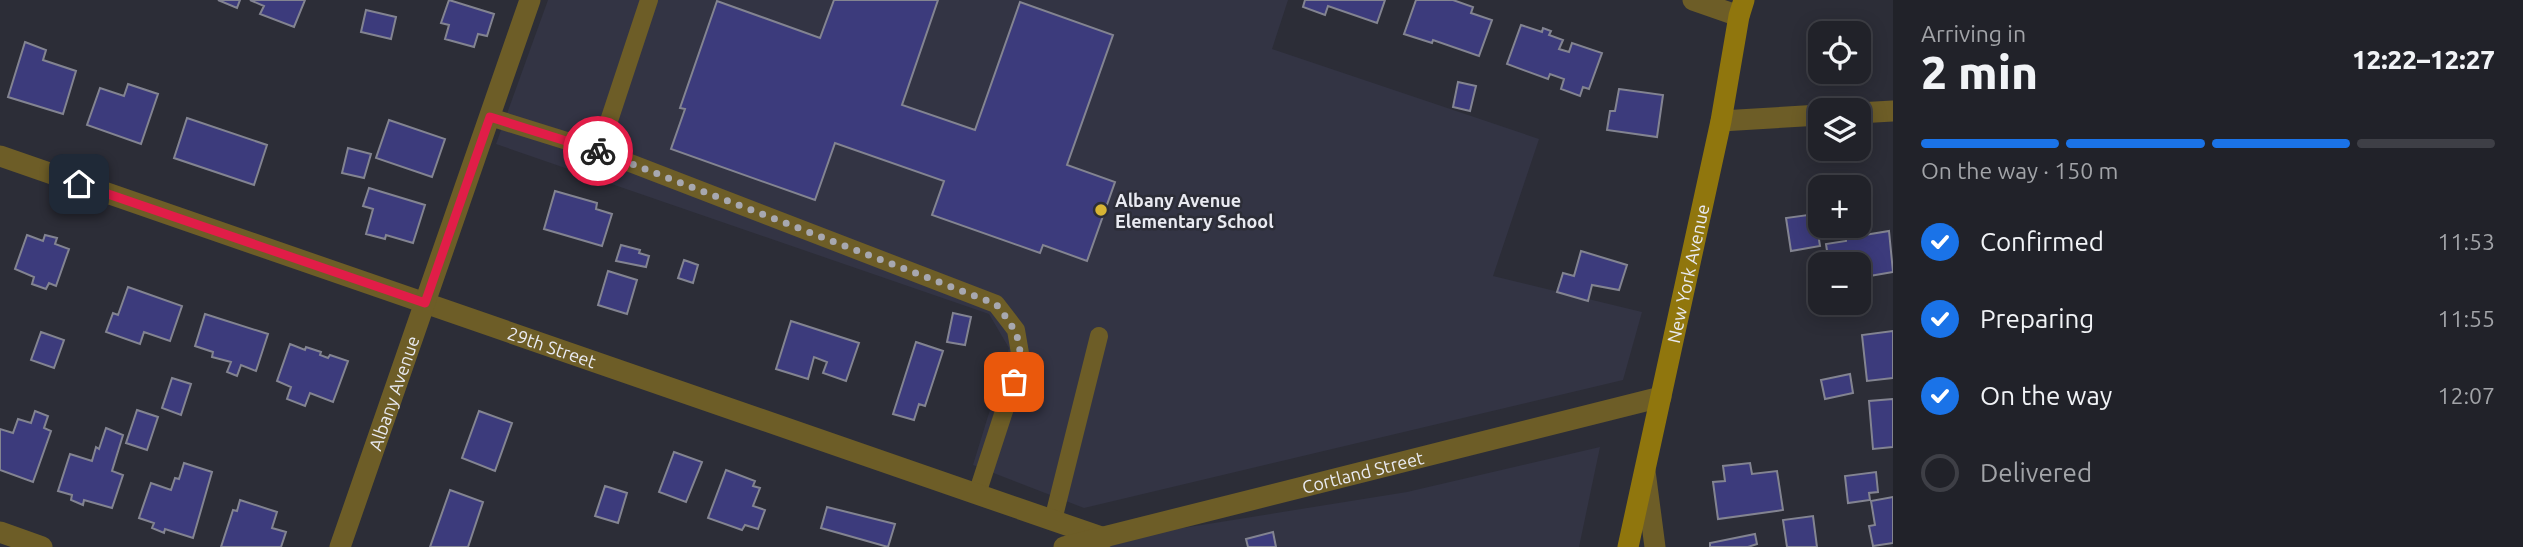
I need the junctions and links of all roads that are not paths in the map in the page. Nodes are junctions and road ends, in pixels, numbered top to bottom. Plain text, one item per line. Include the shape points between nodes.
1 (530, 0) edge
2 (649, 0) edge
3 (1693, 0) edge
4 (1742, 8) edge
5 (1893, 111) edge
6 (1871, 112) edge
7 (490, 117) junction
8 (1808, 117) edge
9 (1721, 121) junction
10 (599, 151) junction
11 (0, 156) edge
12 (425, 303) junction
13 (1099, 336) dead end
14 (1661, 397) junction
15 (1645, 469) junction
16 (977, 494) junction
17 (1053, 520) junction
18 (0, 532) edge
19 (1104, 538) junction
20 (42, 547) edge
21 (340, 547) edge
22 (1065, 547) edge
23 (1628, 547) edge
24 (1655, 547) edge

1 - 7 street, Albany Avenue
2 - 10 lane
3 - 4 street
4 - 9 street, New York Avenue
5 - 6 street
7 - 10 lane
7 - 12 street, Albany Avenue
8 - 9 street
9 - 14 street, New York Avenue
10 - 16 lane via 996,304 1016,330 1021,359
11 - 12 street, 29th Street
12 - 16 street, 29th Street
12 - 21 street, Albany Avenue
13 - 17 lane
14 - 15 street, New York Avenue
14 - 19 street, Cortland Street
15 - 23 street, New York Avenue
15 - 24 street
16 - 17 street, 29th Street
17 - 19 street, 29th Street
18 - 20 street
19 - 22 street, Cortland Street

